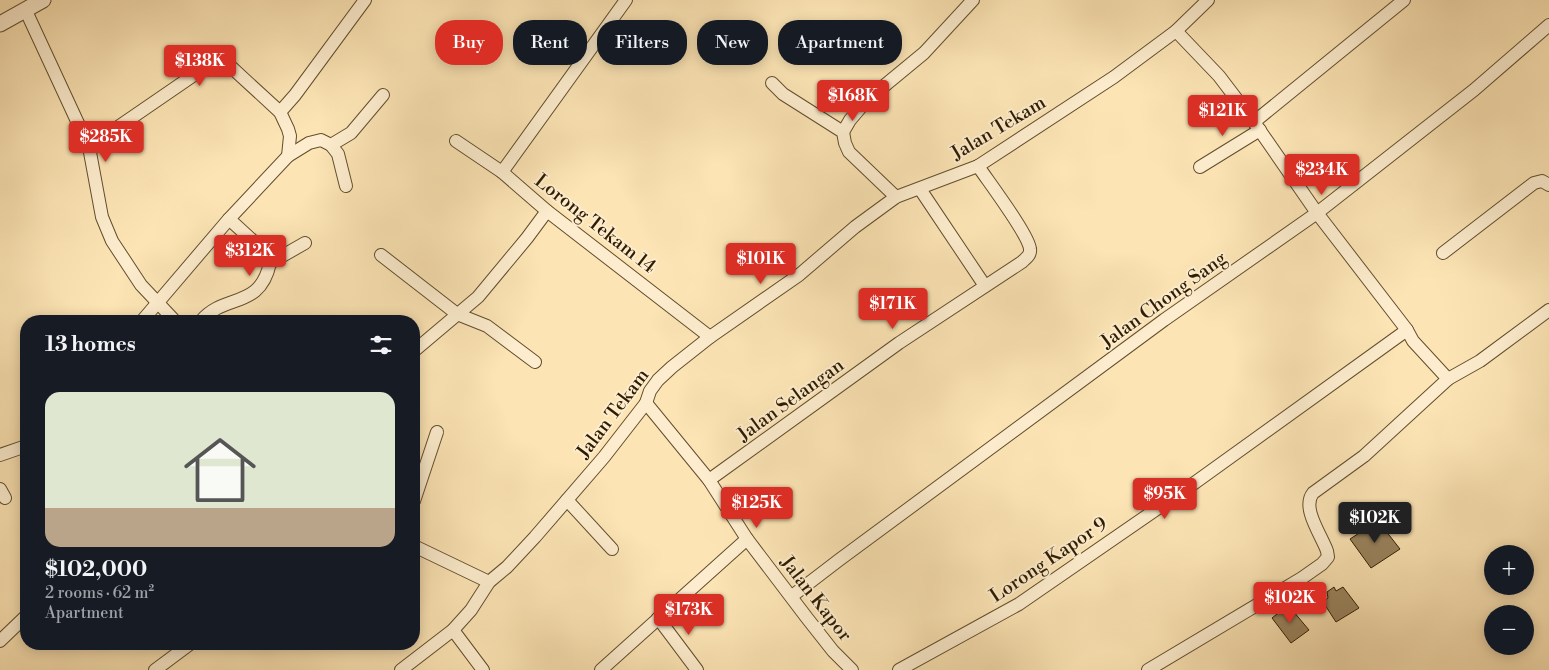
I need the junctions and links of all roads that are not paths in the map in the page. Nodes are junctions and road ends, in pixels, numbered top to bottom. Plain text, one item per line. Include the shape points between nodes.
1 (43, 0) edge
2 (365, 0) edge
3 (626, 0) edge
4 (974, 0) edge
5 (1208, 0) edge
6 (1404, 0) edge
7 (26, 11) junction
8 (0, 24) edge
9 (1549, 25) edge
10 (1176, 31) junction
11 (772, 83) dead end
12 (384, 95) dead end
13 (280, 112) junction
14 (1257, 126) junction
15 (843, 132) junction
16 (456, 141) dead end
17 (330, 145) junction
18 (89, 146) junction
19 (288, 156) junction
20 (978, 166) junction
21 (1200, 167) dead end
22 (502, 172) junction
23 (1549, 185) edge
24 (346, 186) dead end
25 (920, 189) junction
26 (896, 197) junction
27 (547, 210) junction
28 (1317, 213) junction
29 (229, 219) junction
30 (305, 243) dead end
31 (1442, 253) dead end
32 (380, 255) dead end
33 (270, 263) junction
34 (985, 286) junction
35 (158, 303) junction
36 (1549, 310) edge
37 (457, 314) junction
38 (147, 315) edge
39 (168, 315) edge
40 (208, 315) edge
41 (1408, 330) junction
42 (710, 337) junction
43 (420, 346) edge
44 (535, 362) dead end
45 (1448, 379) junction
46 (646, 403) junction
47 (437, 432) dead end
48 (20, 448) edge
49 (0, 455) edge
50 (709, 480) junction
51 (420, 483) edge
52 (567, 500) junction
53 (747, 539) junction
54 (420, 549) edge
55 (612, 549) dead end
56 (489, 582) junction
57 (792, 596) junction
58 (658, 618) junction
59 (20, 622) edge
60 (453, 630) junction
61 (0, 641) edge
62 (182, 650) edge
63 (155, 670) edge
64 (401, 670) edge
65 (483, 670) edge
66 (601, 670) edge
67 (697, 670) edge
68 (852, 670) edge
69 (898, 670) edge
70 (1148, 670) edge

1 - 7 street
2 - 13 street
3 - 22 street
4 - 15 street via 924,53 867,100
5 - 10 street, Jalan Tekam
6 - 14 street
7 - 8 street
7 - 18 street
9 - 28 street, Jalan Chong Sang via 1474,90
10 - 14 street via 1219,76
10 - 20 street, Jalan Tekam via 1114,78
11 - 15 street via 783,94
12 - 17 street via 351,133
13 - 18 street via 230,66 219,62 207,66
13 - 19 street via 290,136
14 - 21 street
14 - 28 street
15 - 26 street via 849,152
16 - 22 street, Lorong Tekam 14
17 - 19 street via 321,140 309,143
17 - 24 street via 338,154
18 - 35 street via 102,217 112,241 141,285
19 - 29 street
20 - 25 street, Jalan Tekam
20 - 34 street, Jalan Selangan via 1024,235 1030,252 1022,262
22 - 27 street, Lorong Tekam 14
23 - 31 street via 1542,181 1534,183
25 - 26 street, Jalan Tekam
25 - 34 street
26 - 42 street, Jalan Tekam via 798,275
27 - 37 street via 478,297
27 - 42 street, Lorong Tekam 14
28 - 41 street
28 - 57 street, Jalan Chong Sang via 1164,320
29 - 33 street via 264,250
29 - 35 street
30 - 33 street
32 - 37 street
33 - 40 street via 268,275 259,288
34 - 50 street, Jalan Selangan via 899,343
35 - 38 street
35 - 39 street
36 - 45 street via 1480,361
37 - 43 street
37 - 44 street via 487,326
41 - 45 street via 1413,341
41 - 69 street, Lorong Kapor 9 via 1019,604
42 - 46 street, Jalan Tekam via 658,380
45 - 70 street via 1364,456 1309,497 1310,511 1327,551 1328,557 1322,564
46 - 50 street, Jalan Kapor
46 - 52 street, Jalan Tekam
47 - 51 street
48 - 49 street
50 - 53 street, Jalan Kapor
52 - 55 street
52 - 56 street, Jalan Tekam via 524,549
53 - 57 street, Jalan Kapor
53 - 58 street
54 - 56 street
56 - 60 street, Jalan Tekam
57 - 68 street, Jalan Kapor via 833,651
58 - 66 street
58 - 67 street
59 - 61 street
60 - 64 street, Jalan Tekam
60 - 65 street
62 - 63 street

